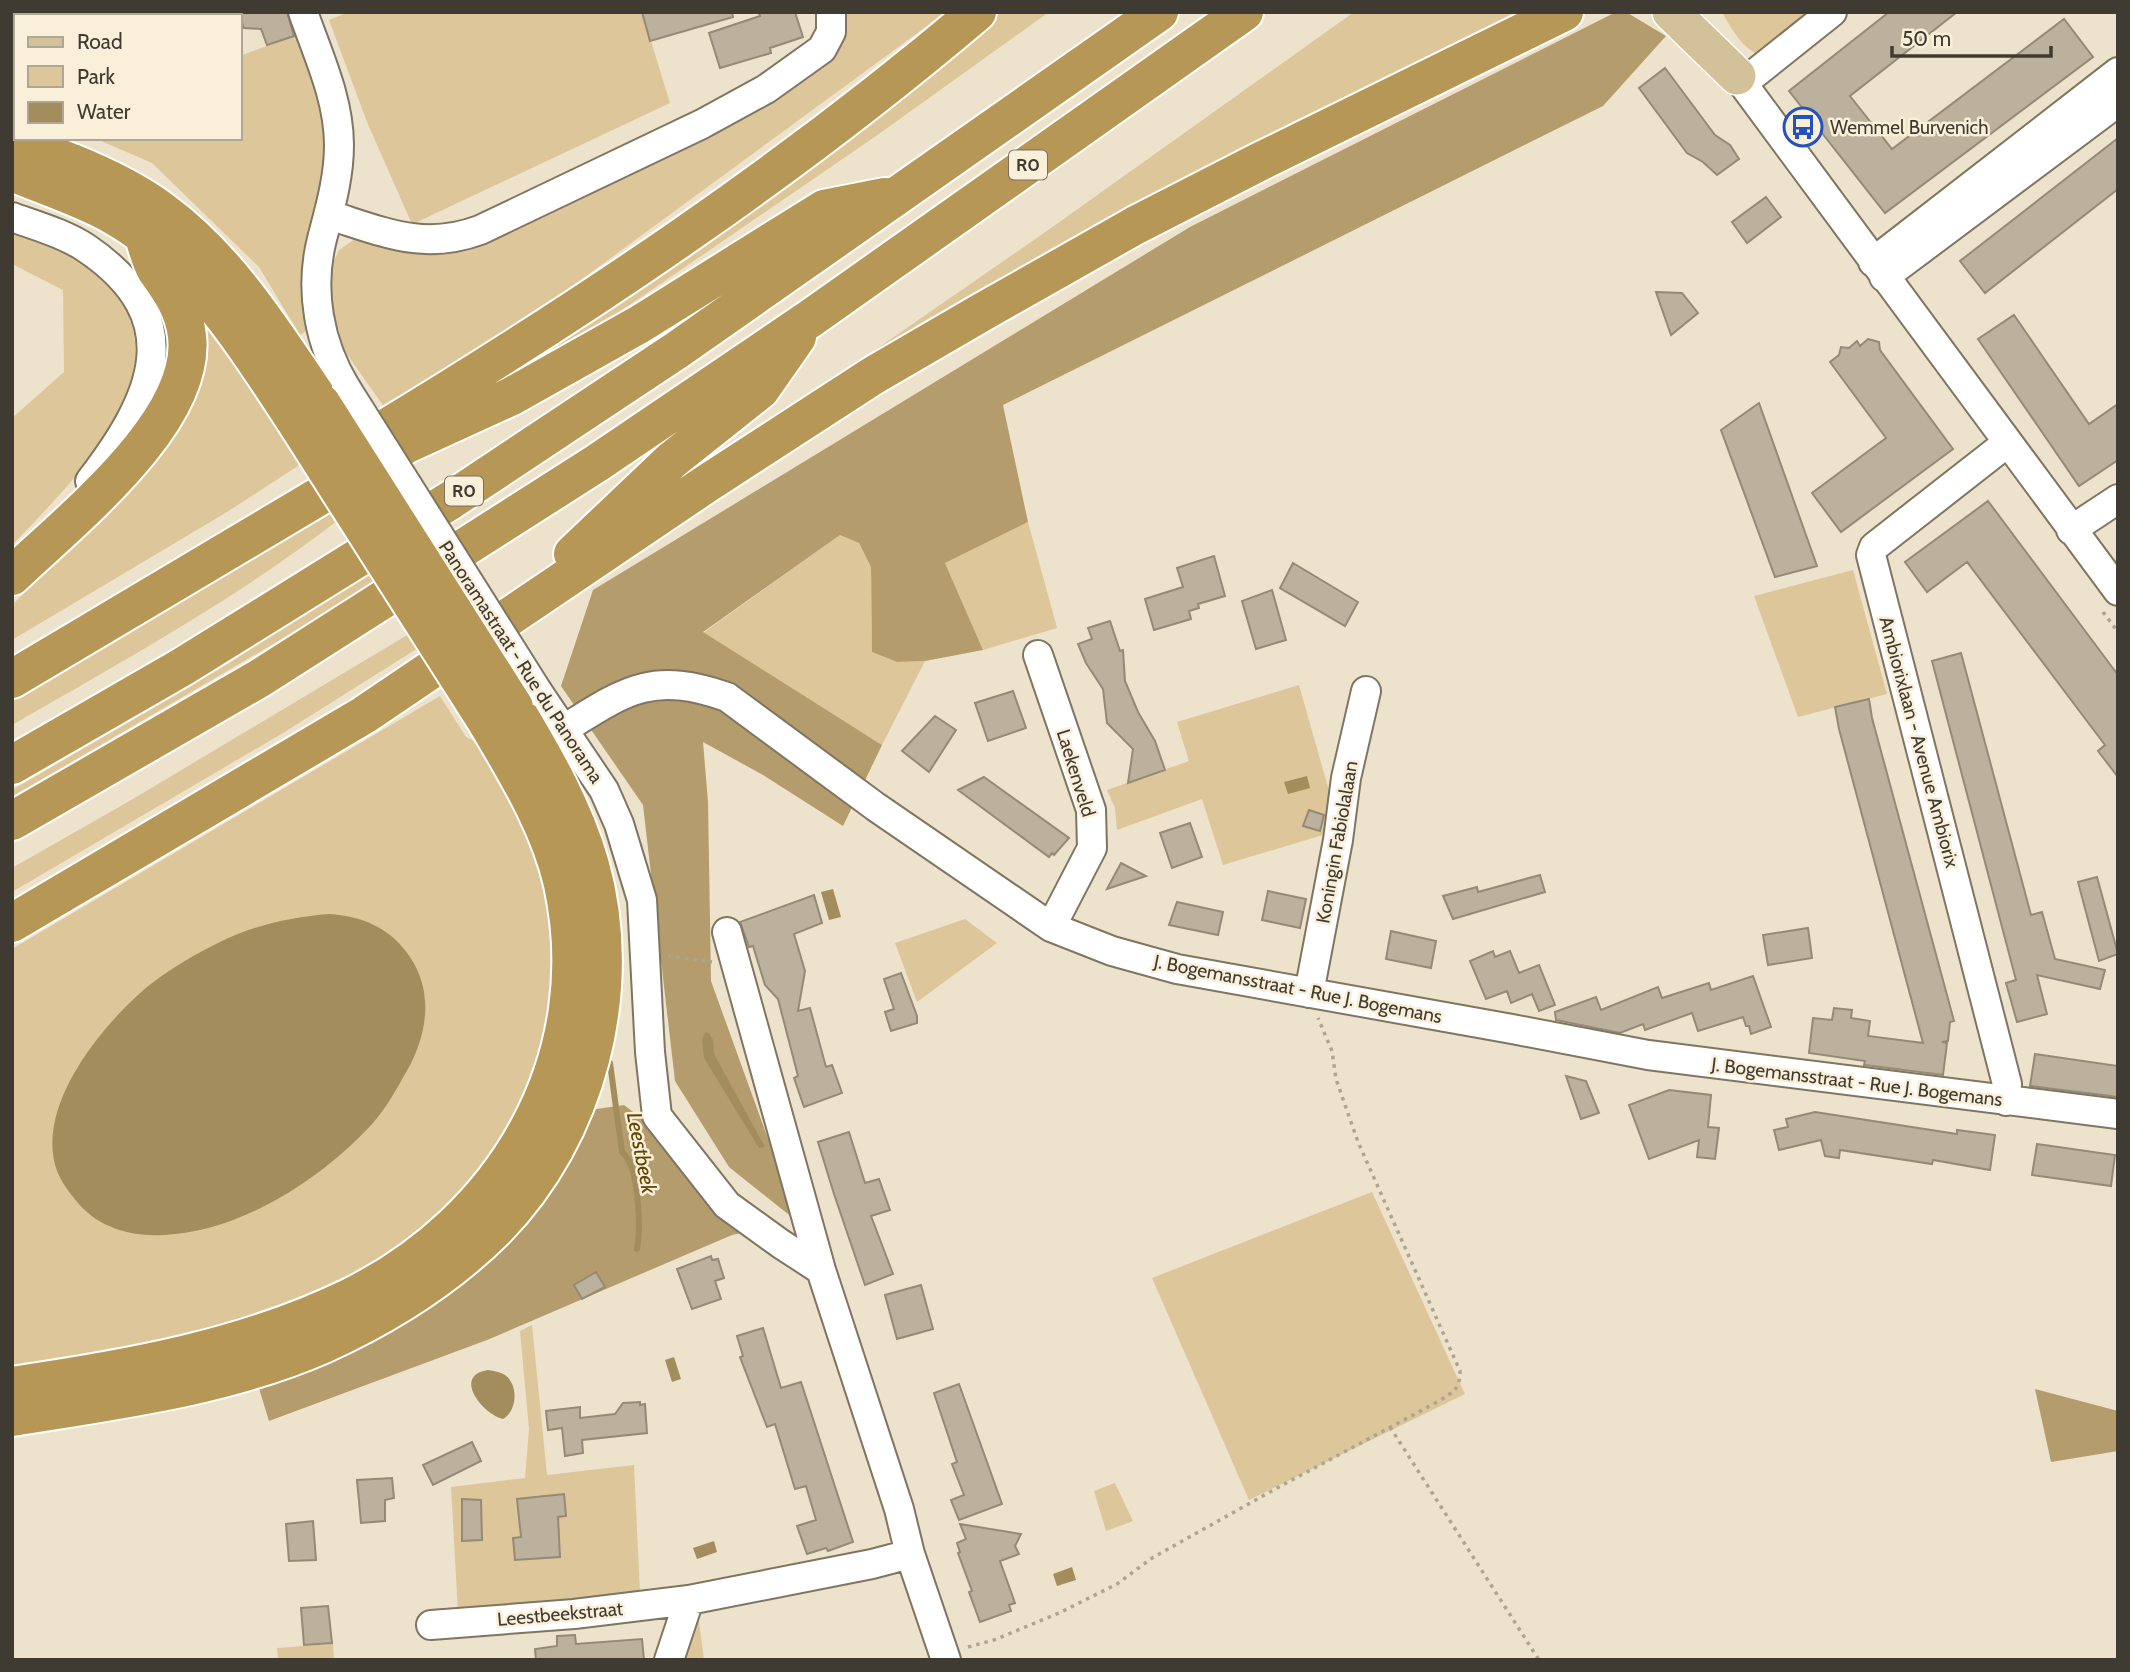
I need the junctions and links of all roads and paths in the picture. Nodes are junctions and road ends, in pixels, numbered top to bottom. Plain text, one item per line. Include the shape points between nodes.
1 (303, 12) edge
2 (831, 12) edge
3 (977, 12) edge
4 (1159, 12) edge
5 (1244, 12) edge
6 (1564, 12) edge
7 (1671, 12) edge
8 (1703, 12) edge
9 (1832, 12) edge
10 (2118, 72) edge
11 (1740, 80) junction
12 (2118, 102) edge
13 (17, 143) edge
14 (901, 194) junction
15 (329, 215) junction
16 (12, 218) edge
17 (143, 234) junction
18 (1879, 269) junction
19 (811, 318) junction
20 (321, 404) junction
21 (2007, 443) junction
22 (323, 493) junction
23 (2118, 499) edge
24 (2071, 530) junction
25 (23, 566) edge
26 (2118, 592) edge
27 (519, 610) junction
28 (1038, 654) dead end
29 (12, 679) edge
30 (1366, 691) dead end
31 (513, 707) junction
32 (564, 729) junction
33 (12, 765) edge
34 (12, 821) edge
35 (12, 923) edge
36 (1051, 927) junction
37 (727, 932) dead end
38 (657, 954) dead end
39 (707, 962) dead end
40 (1309, 993) junction
41 (2006, 1101) junction
42 (2118, 1114) edge
43 (821, 1270) junction
44 (12, 1386) edge
45 (12, 1417) edge
46 (1390, 1427) junction
47 (910, 1554) junction
48 (689, 1601) junction
49 (431, 1625) dead end
50 (945, 1657) edge
51 (669, 1660) edge
52 (1539, 1660) edge

1 - 15 street via 338,128 338,165
2 - 15 street via 831,32 822,49 766,89 480,230 447,240 422,240
3 - 22 highway via 876,96 616,282 378,433
4 - 14 highway, R0
5 - 19 highway, R0
6 - 27 highway via 1259,162 1059,268 874,375
7 - 11 main road
8 - 11 main road
9 - 11 street
10 - 18 street
11 - 18 street
12 - 18 street
13 - 17 highway via 77,197
13 - 20 highway via 131,190 188,233 237,284
14 - 22 highway via 824,209 618,337 512,396 407,444
14 - 33 highway, R0 via 451,500 182,667
15 - 20 street via 317,266 317,293 324,342 333,366
16 - 25 street via 85,247 118,274 141,304 151,342 148,381 134,419
17 - 20 highway via 189,274 239,336
17 - 25 highway via 184,323 187,353 180,384 154,433 97,496
18 - 21 street
19 - 27 highway via 760,390 672,460
19 - 34 highway, R0 via 597,463 271,671
20 - 31 highway, bridge
21 - 24 street
21 - 41 street, Ambiorixlaan - Avenue Ambiorix via 1874,547 1871,555 2007,1084
22 - 29 highway
23 - 24 street
24 - 26 street
27 - 35 highway via 364,715
28 - 36 street, Laekenveld via 1093,825 1088,859
30 - 40 street, Koningin Fabiolalaan via 1346,778
31 - 32 street, Panoramastraat - Rue du Panorama
31 - 44 highway via 522,781 563,882 573,965 571,1003 549,1087 526,1135 499,1173 470,1210 394,1273 351,1297 189,1355
31 - 45 highway via 557,783 583,846 603,943 599,1022 584,1080 561,1133 529,1187 496,1228 450,1270 414,1296 321,1345 197,1384
32 - 36 street, J. Bogemansstraat - Rue J. Bogemans via 642,687 676,685 727,697
32 - 43 street, Panoramastraat - Rue du Panorama via 604,790 642,900 657,1116 727,1205
36 - 40 street, J. Bogemansstraat - Rue J. Bogemans via 1177,969
37 - 43 street
38 - 39 path
40 - 41 street, J. Bogemansstraat - Rue J. Bogemans via 1648,1055
40 - 46 path via 1332,1051 1336,1079 1358,1142 1460,1371 1456,1389
41 - 42 street, J. Bogemansstraat - Rue J. Bogemans
43 - 47 street
46 - 50 path via 1164,1552 1117,1584 1059,1613
46 - 52 path
47 - 48 street, Leestbeekstraat
47 - 50 street
48 - 49 street, Leestbeekstraat
48 - 51 street

